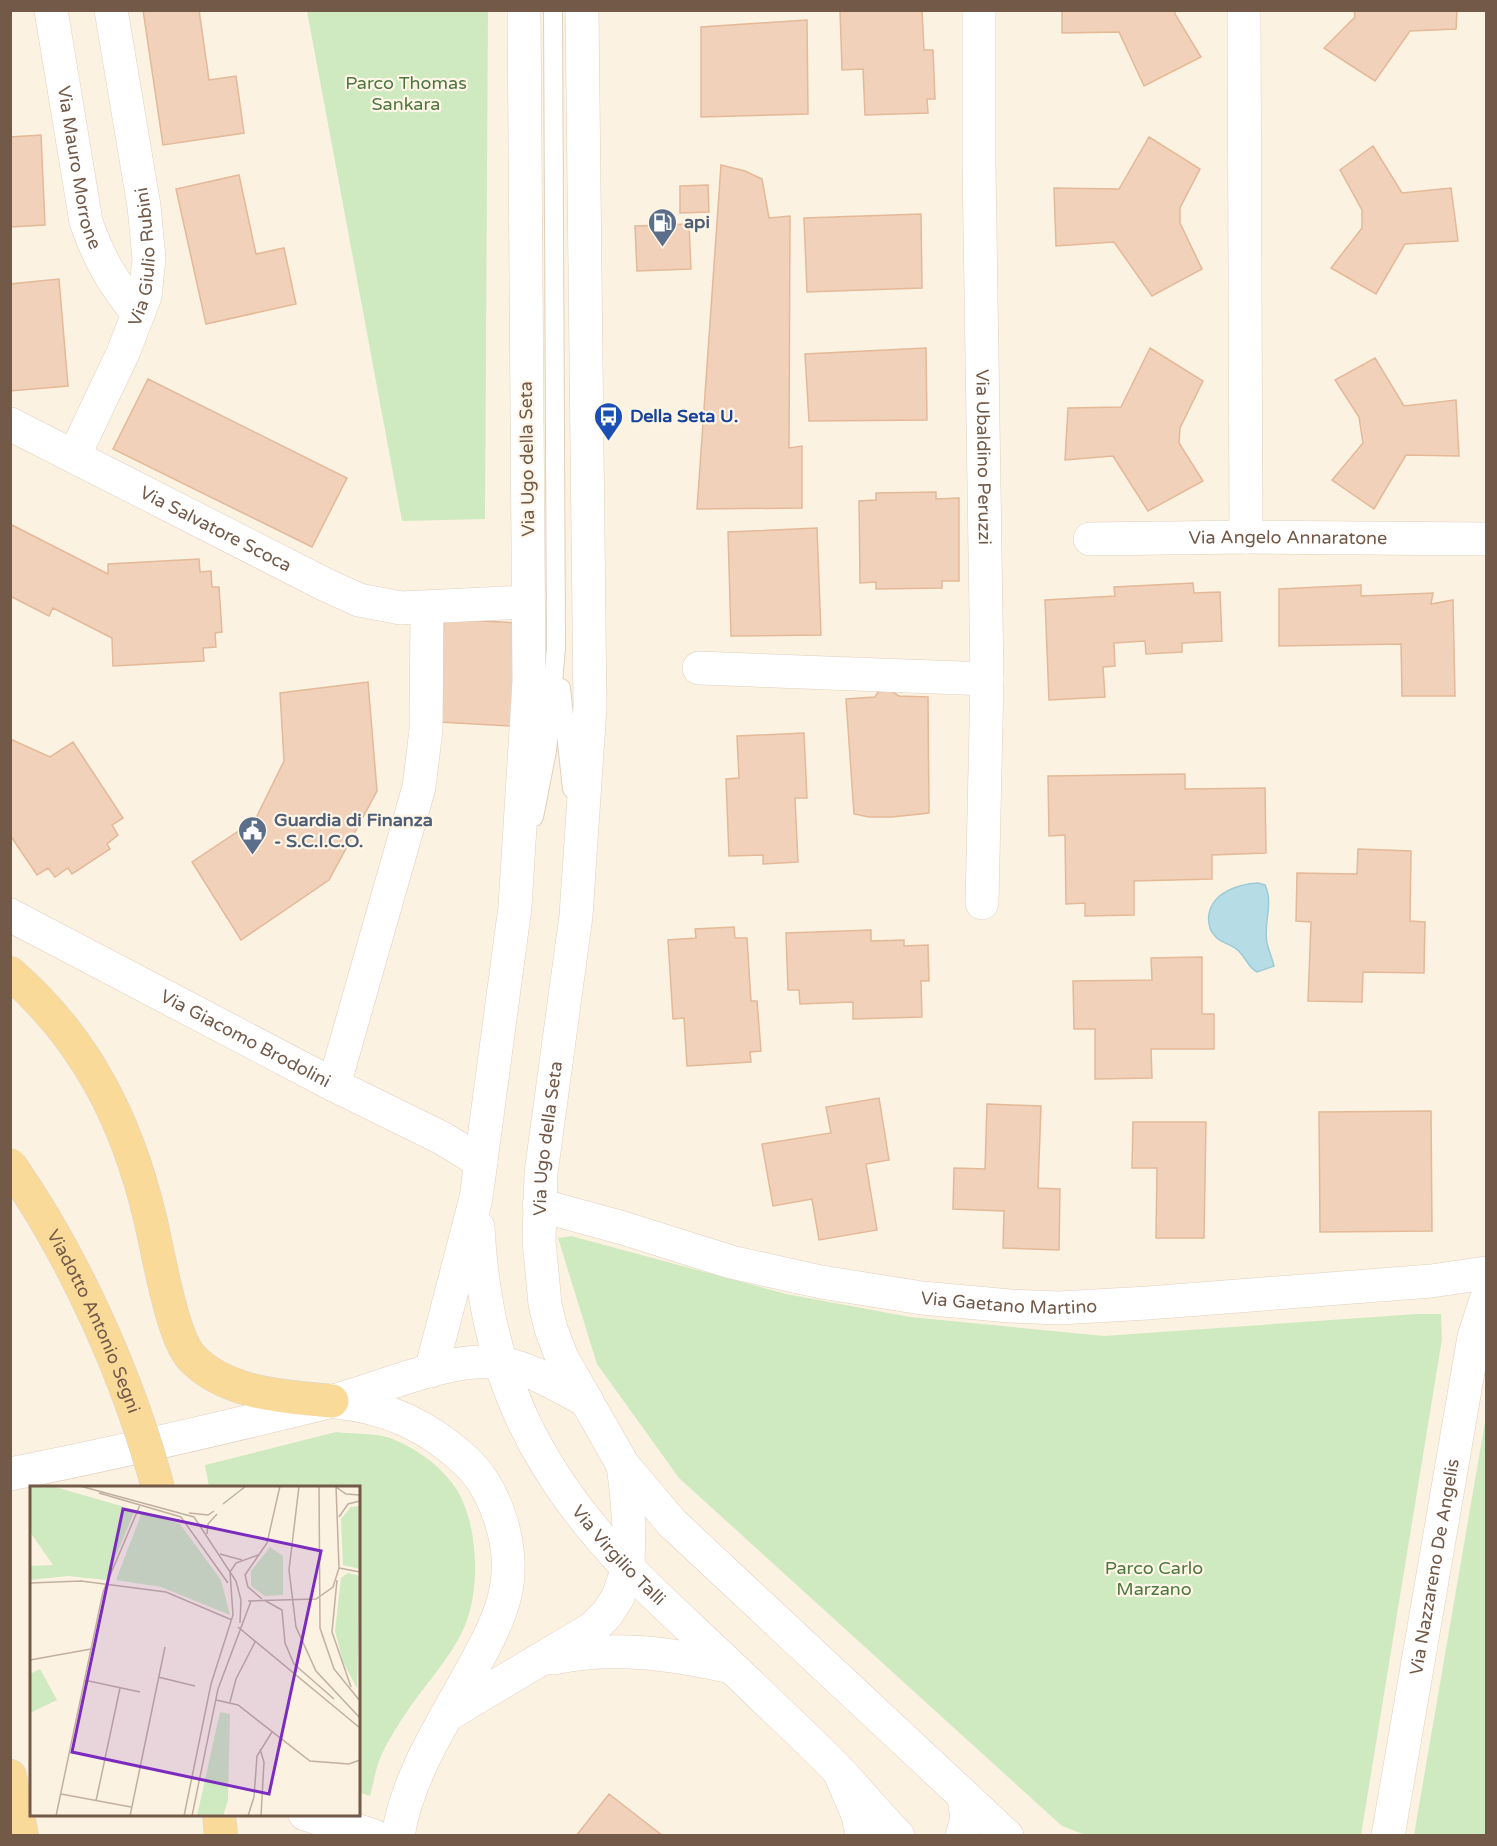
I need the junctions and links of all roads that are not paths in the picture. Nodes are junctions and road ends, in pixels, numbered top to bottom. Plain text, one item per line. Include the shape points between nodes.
1 (51, 10) edge
2 (111, 10) edge
3 (524, 10) edge
4 (553, 10) edge
5 (582, 10) edge
6 (979, 10) edge
7 (1244, 10) edge
8 (138, 314) junction
9 (10, 424) edge
10 (74, 456) junction
11 (1246, 537) junction
12 (1090, 539) dead end
13 (1486, 539) edge
14 (528, 602) junction
15 (427, 608) junction
16 (556, 648) junction
17 (699, 668) dead end
18 (987, 679) junction
19 (579, 867) junction
20 (982, 903) dead end
21 (515, 908) junction
22 (10, 915) edge
23 (10, 973) edge
24 (334, 1085) junction
25 (481, 1162) junction
26 (10, 1166) edge
27 (476, 1198) junction
28 (539, 1205) junction
29 (1486, 1273) edge
30 (1486, 1300) edge
31 (500, 1363) junction
32 (431, 1371) junction
33 (332, 1401) junction
34 (587, 1401) junction
35 (623, 1465) junction
36 (10, 1474) edge
37 (157, 1486) edge
38 (628, 1568) junction
39 (530, 1666) junction
40 (731, 1667) junction
41 (449, 1714) junction
42 (839, 1771) junction
43 (10, 1776) edge
44 (964, 1797) junction
45 (219, 1816) edge
46 (308, 1816) edge
47 (22, 1836) edge
48 (221, 1836) edge
49 (374, 1836) edge
50 (398, 1836) edge
51 (862, 1836) edge
52 (898, 1836) edge
53 (963, 1836) edge
54 (1007, 1836) edge
55 (1388, 1836) edge

1 - 8 street, Via Mauro Morrone via 86,222 97,253
2 - 8 street, Via Giulio Rubini via 144,206 149,259 145,296
3 - 14 street, Via Ugo della Seta
4 - 16 lane, Via Ugo della Seta
5 - 19 street, Via Ugo della Seta via 591,685
6 - 18 street, Via Ubaldino Peruzzi
7 - 11 street
8 - 10 street, Via Giulio Rubini
9 - 10 street, Via Salvatore Scoca
10 - 15 street, Via Salvatore Scoca via 359,600 401,608
11 - 12 street, Via Angelo Annaratone
11 - 13 street, Via Angelo Annaratone
14 - 15 street, Via Salvatore Scoca
14 - 21 street, Via Ugo della Seta via 529,681
15 - 24 street via 426,730 419,786
16 - 19 lane, Via Ugo della Seta
16 - 21 lane, Via Ugo della Seta via 548,752
17 - 18 street
18 - 20 street, Via Ubaldino Peruzzi
19 - 28 street, Via Ugo della Seta
21 - 25 street, Via Ugo della Seta
22 - 24 street, Via Giacomo Brodolini
23 - 33 main road via 67,1031 119,1120 141,1183 179,1335 189,1355 212,1373 240,1386 274,1395
24 - 25 street, Via Giacomo Brodolini via 442,1138
25 - 27 street, Via Ugo della Seta
26 - 37 main road, Viadotto Antonio Segni, bridge via 43,1216 105,1338
27 - 31 street, Via Virgilio Talli via 482,1280
27 - 32 street
28 - 29 street, Via Gaetano Martino via 731,1262 821,1282 922,1298 1010,1306 1059,1308 1148,1303 1419,1282
28 - 34 street, Via Ugo della Seta via 539,1241 549,1323 562,1358
30 - 55 street, Via Nazzareno De Angelis via 1473,1337
31 - 32 street via 461,1364
31 - 34 street
31 - 38 street, Via Virgilio Talli via 522,1422 548,1468
32 - 33 street
33 - 36 street
33 - 41 street via 373,1408 430,1432 472,1467 497,1509 508,1554 506,1594 485,1646
34 - 35 street, Via Ugo della Seta
35 - 38 street via 630,1526
35 - 44 street via 672,1523
38 - 39 street via 618,1597 600,1621
38 - 40 street, Via Virgilio Talli
39 - 40 street via 557,1657 621,1652 681,1656
39 - 41 street
40 - 42 street, Via Virgilio Talli
41 - 50 street via 414,1779
42 - 51 street via 854,1802
42 - 52 street, Via Virgilio Talli
43 - 47 main road
44 - 53 street via 967,1818
44 - 54 street
45 - 48 main road
46 - 49 street

